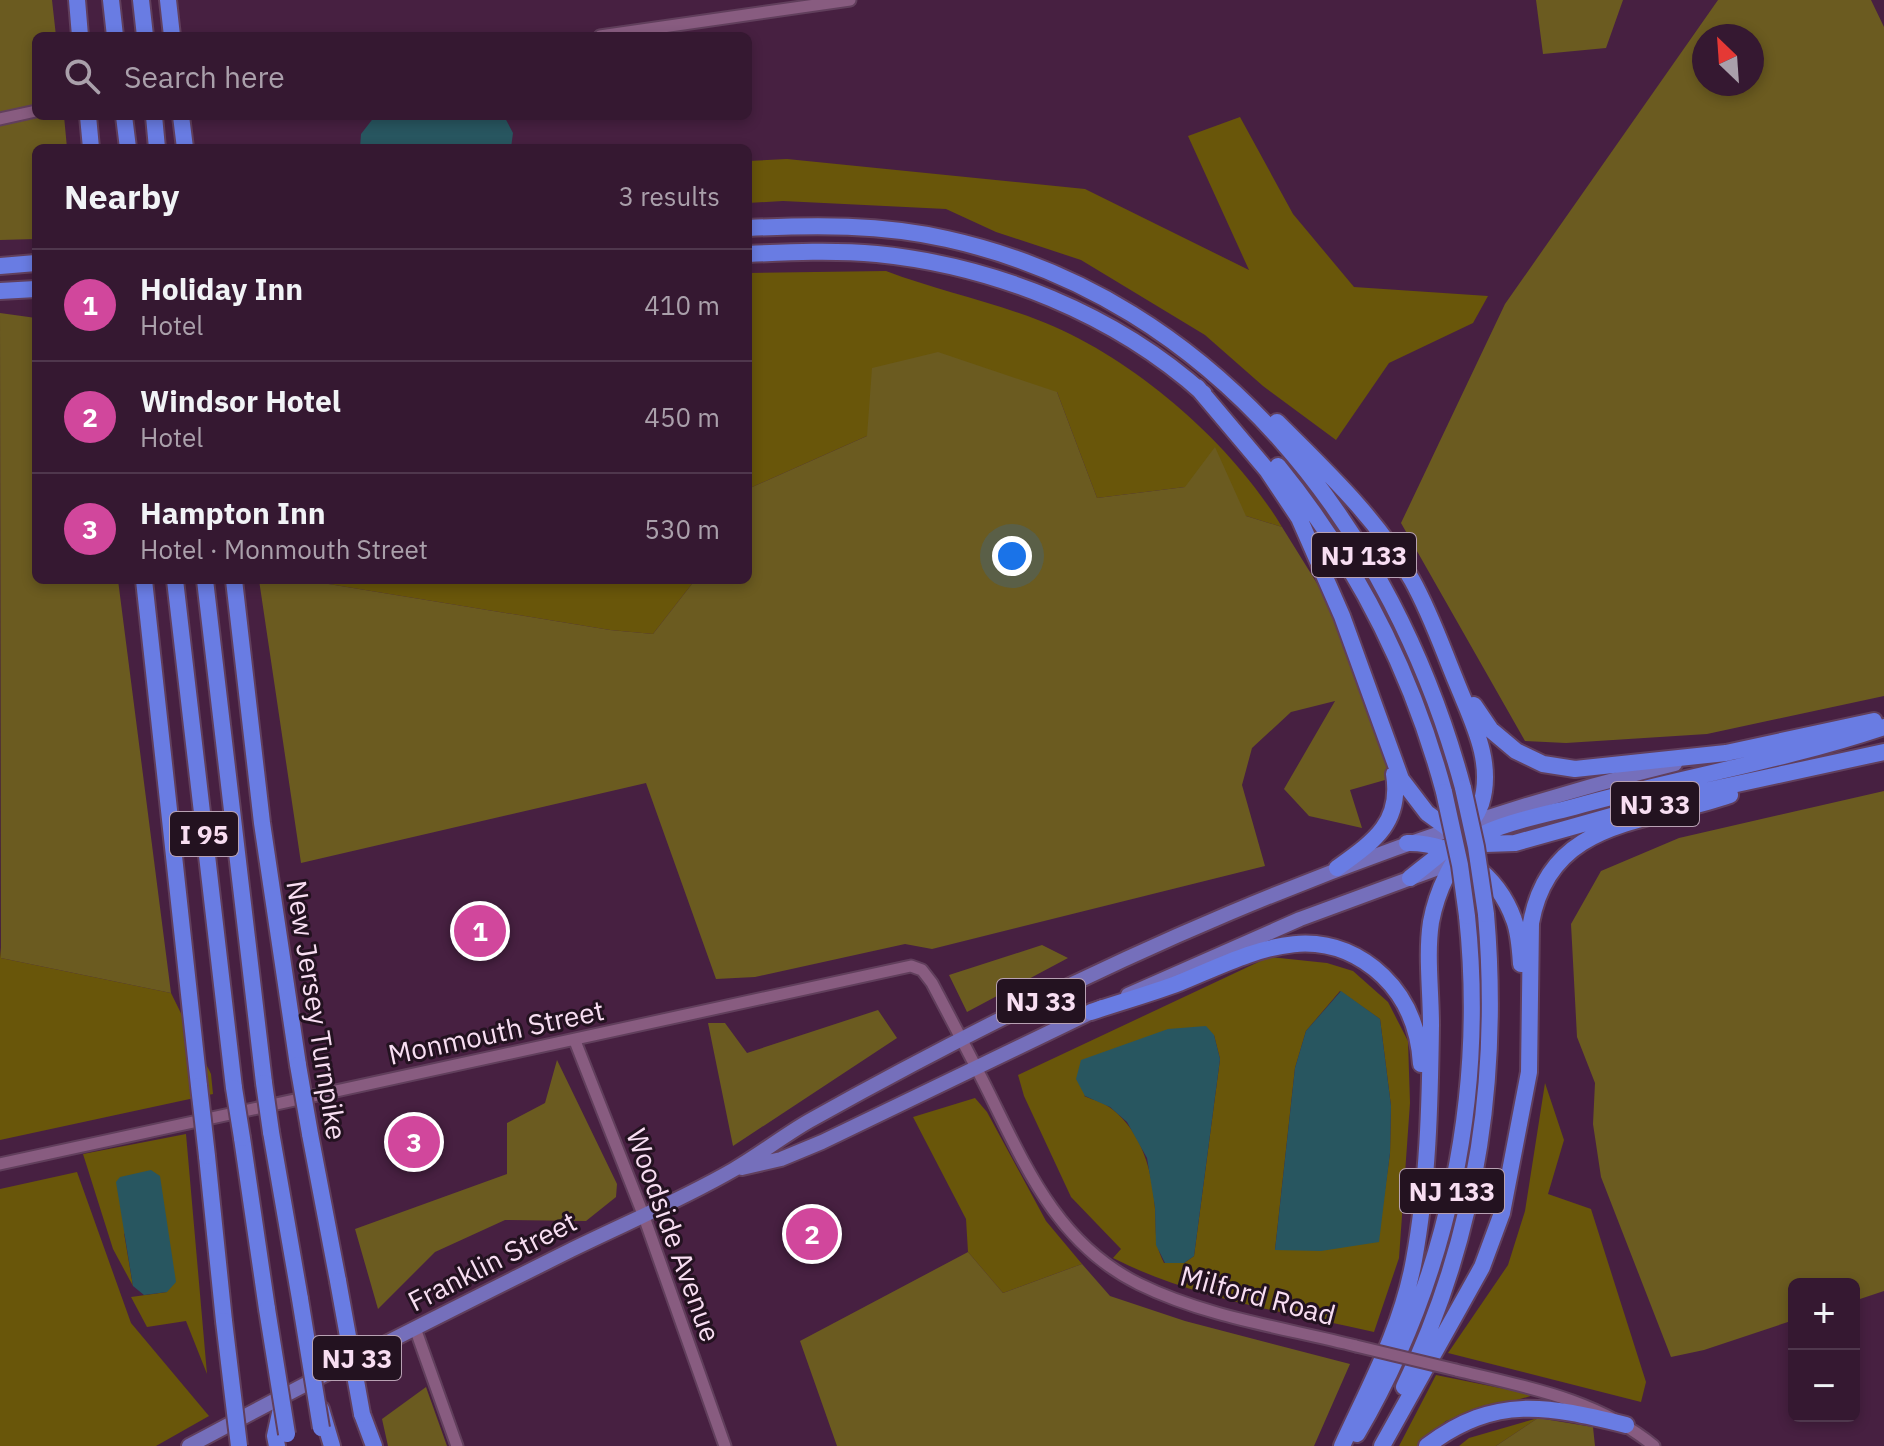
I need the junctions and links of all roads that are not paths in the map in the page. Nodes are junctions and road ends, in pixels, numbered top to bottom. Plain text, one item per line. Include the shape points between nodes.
1 (77, 0) edge
2 (111, 0) edge
3 (141, 0) edge
4 (168, 0) edge
5 (850, 0) edge
6 (80, 32) edge
7 (115, 32) edge
8 (145, 32) edge
9 (172, 32) edge
10 (628, 32) edge
11 (32, 112) edge
12 (0, 119) edge
13 (88, 120) edge
14 (124, 120) edge
15 (154, 120) edge
16 (182, 120) edge
17 (91, 144) edge
18 (128, 144) edge
19 (157, 144) edge
20 (184, 144) edge
21 (752, 228) edge
22 (752, 254) edge
23 (32, 263) edge
24 (0, 266) edge
25 (32, 289) edge
26 (0, 291) edge
27 (1201, 361) junction
28 (1197, 387) junction
29 (144, 584) edge
30 (175, 584) edge
31 (205, 584) edge
32 (234, 584) edge
33 (1439, 636) junction
34 (1884, 719) edge
35 (1884, 727) edge
36 (1884, 752) edge
37 (1726, 753) junction
38 (1391, 757) junction
39 (1796, 771) junction
40 (1472, 820) junction
41 (1459, 835) junction
42 (1407, 843) junction
43 (1515, 843) junction
44 (1456, 856) junction
45 (1337, 868) junction
46 (1410, 878) joint
47 (1091, 1012) junction
48 (962, 1040) junction
49 (575, 1041) junction
50 (976, 1068) junction
51 (1519, 1125) junction
52 (0, 1164) edge
53 (734, 1170) junction
54 (1421, 1212) junction
55 (643, 1214) junction
56 (415, 1328) junction
57 (362, 1414) junction
58 (1626, 1425) junction
59 (324, 1428) junction
60 (282, 1440) edge
61 (189, 1446) edge
62 (239, 1446) edge
63 (324, 1446) edge
64 (332, 1446) edge
65 (367, 1446) edge
66 (374, 1446) edge
67 (457, 1446) edge
68 (725, 1446) edge
69 (1342, 1446) edge
70 (1351, 1446) edge
71 (1375, 1446) edge
72 (1382, 1446) edge
73 (1427, 1446) edge
74 (1654, 1446) edge

1 - 6 highway
2 - 7 highway
3 - 8 highway
4 - 9 highway
5 - 10 street
11 - 12 street
13 - 17 highway
14 - 18 highway
15 - 19 highway
16 - 20 highway
21 - 27 highway, NJ 133 via 870,228 982,248 1036,265 1106,297
22 - 28 highway, NJ 133 via 877,254 993,278 1102,324
23 - 24 highway
25 - 26 highway
27 - 33 highway via 1248,392 1358,504 1403,565
27 - 71 highway, NJ 133, bridge via 1282,441 1365,557 1420,664 1446,731 1476,847 1491,1002 1484,1122 1471,1197 1436,1315
28 - 38 highway via 1267,470 1299,518 1345,623
28 - 70 highway, NJ 133, bridge via 1272,460 1311,509 1376,614 1424,725 1458,854 1472,979 1463,1133 1428,1278 1405,1340
29 - 62 highway, I 95, bridge
30 - 60 highway, I 95, bridge via 234,1088 283,1403
31 - 59 highway, New Jersey Turnpike / I 95, bridge via 264,1083
32 - 57 highway, New Jersey Turnpike / I 95, bridge via 298,1065
33 - 37 highway via 1491,730 1534,760 1588,769
33 - 40 highway via 1482,749 1484,789
34 - 37 highway, NJ 33
35 - 41 highway via 1826,746
36 - 39 highway, NJ 33
37 - 40 main road, NJ 33
38 - 41 highway via 1414,799
38 - 45 highway via 1396,788 1390,818 1373,841
39 - 43 highway, NJ 33
39 - 51 highway via 1608,828 1576,845 1551,870 1531,923 1529,1072
40 - 41 highway
41 - 42 main road, NJ 33
41 - 43 highway via 1492,844
41 - 44 highway
42 - 44 highway via 1429,843
42 - 45 main road, NJ 33
43 - 44 main road, NJ 33
44 - 46 highway
44 - 51 highway via 1482,872 1501,894 1518,932 1523,1016
44 - 54 highway via 1430,930 1430,1074
45 - 48 main road, NJ 33 via 1189,928
46 - 47 main road, NJ 33 via 1265,933
47 - 50 main road, NJ 33
47 - 54 highway via 1275,945 1329,947 1367,963 1401,997 1419,1042
48 - 49 street, Monmouth Street via 929,978 911,966
48 - 50 street, Milford Road
48 - 53 main road, NJ 33 via 809,1121
49 - 52 street, Monmouth Street
49 - 55 street, Woodside Avenue
50 - 53 main road, NJ 33 via 781,1159
50 - 58 street, Milford Road, bridge via 1040,1194 1073,1234 1138,1284 1185,1303 1574,1400
51 - 72 highway via 1508,1191 1490,1250
53 - 55 main road, Franklin Street / NJ 33
54 - 69 highway via 1398,1320
55 - 56 main road, Franklin Street / NJ 33
55 - 68 street, Woodside Avenue
56 - 61 main road, Franklin Street / NJ 33
56 - 67 street
57 - 65 highway, New Jersey Turnpike / I 95
57 - 66 highway
58 - 73 highway via 1565,1411 1521,1408 1475,1418
58 - 74 street, Milford Road
59 - 63 highway, New Jersey Turnpike / I 95
59 - 64 highway

